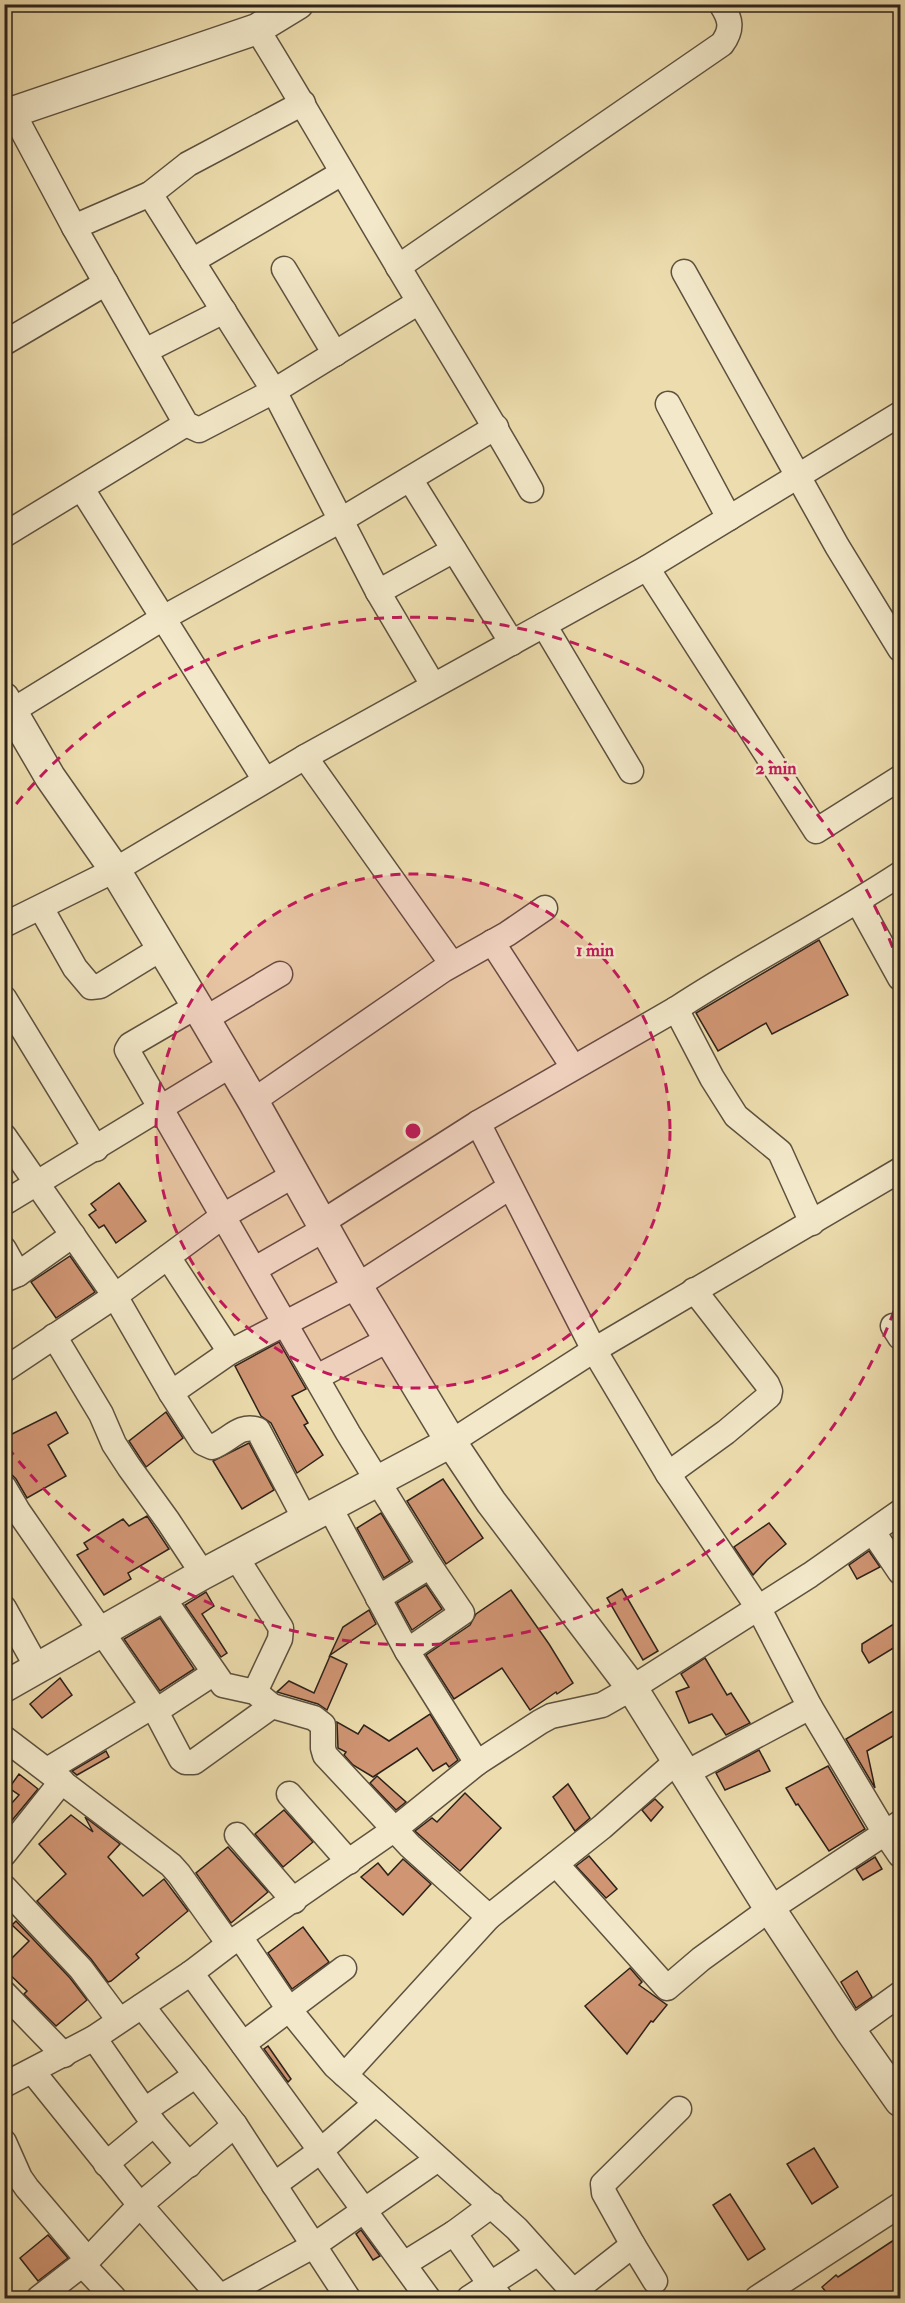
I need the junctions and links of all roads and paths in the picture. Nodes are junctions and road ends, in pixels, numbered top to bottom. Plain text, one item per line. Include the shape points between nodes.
1 (298, 4) edge
2 (721, 4) edge
3 (256, 29) junction
4 (303, 102) junction
5 (8, 113) edge
6 (342, 173) junction
7 (150, 194) junction
8 (74, 227) junction
9 (192, 261) junction
10 (398, 267) junction
11 (284, 269) dead end
12 (684, 272) dead end
13 (106, 283) junction
14 (419, 302) junction
15 (224, 311) junction
16 (4, 343) edge
17 (145, 351) junction
18 (335, 354) junction
19 (274, 391) junction
20 (668, 404) dead end
21 (900, 414) edge
22 (186, 424) junction
23 (496, 427) junction
24 (800, 477) junction
25 (410, 479) junction
26 (82, 489) junction
27 (531, 490) dead end
28 (729, 518) junction
29 (341, 520) junction
30 (4, 535) edge
31 (454, 550) junction
32 (648, 568) junction
33 (378, 592) junction
34 (163, 618) junction
35 (544, 625) junction
36 (512, 643) junction
37 (900, 649) edge
38 (433, 686) junction
39 (8, 705) edge
40 (305, 757) junction
41 (631, 771) dead end
42 (900, 778) edge
43 (265, 780) junction
44 (115, 870) junction
45 (900, 874) edge
46 (858, 902) junction
47 (41, 908) junction
48 (545, 908) dead end
49 (4, 925) edge
50 (492, 942) junction
51 (162, 948) junction
52 (452, 964) junction
53 (280, 974) dead end
54 (900, 978) edge
55 (4, 998) edge
56 (676, 1010) junction
57 (201, 1013) junction
58 (231, 1065) junction
59 (573, 1067) junction
60 (253, 1101) junction
61 (160, 1110) junction
62 (478, 1123) junction
63 (4, 1136) edge
64 (96, 1149) junction
65 (900, 1170) edge
66 (294, 1175) junction
67 (37, 1184) junction
68 (510, 1187) junction
69 (4, 1203) edge
70 (223, 1216) junction
71 (812, 1223) junction
72 (323, 1226) junction
73 (73, 1235) junction
74 (4, 1249) edge
75 (168, 1257) junction
76 (255, 1269) junction
77 (11, 1277) edge
78 (357, 1286) junction
79 (694, 1290) junction
80 (115, 1296) junction
81 (285, 1322) junction
82 (54, 1336) junction
83 (388, 1340) junction
84 (594, 1350) junction
85 (230, 1352) junction
86 (4, 1370) edge
87 (317, 1377) junction
88 (171, 1393) junction
89 (451, 1442) junction
90 (668, 1474) junction
91 (377, 1481) junction
92 (4, 1486) edge
93 (900, 1512) edge
94 (318, 1515) junction
95 (11, 1516) edge
96 (873, 1532) junction
97 (236, 1557) junction
98 (429, 1566) junction
99 (900, 1572) edge
100 (203, 1574) junction
101 (163, 1598) junction
102 (378, 1598) junction
103 (4, 1608) edge
104 (759, 1609) junction
105 (103, 1632) junction
106 (407, 1651) junction
107 (38, 1669) junction
108 (214, 1673) junction
109 (4, 1687) edge
110 (632, 1688) junction
111 (263, 1699) junction
112 (810, 1707) junction
113 (154, 1709) junction
114 (9, 1749) edge
115 (477, 1763) junction
116 (682, 1767) junction
117 (54, 1776) junction
118 (289, 1794) dead end
119 (893, 1828) edge
120 (395, 1829) junction
121 (237, 1835) dead end
122 (4, 1854) edge
123 (900, 1855) edge
124 (349, 1862) junction
125 (556, 1864) junction
126 (294, 1901) junction
127 (10, 1903) edge
128 (770, 1909) junction
129 (489, 1917) junction
130 (235, 1941) junction
131 (344, 1968) dead end
132 (191, 1973) junction
133 (4, 1993) edge
134 (900, 1994) edge
135 (142, 2006) junction
136 (288, 2008) junction
137 (119, 2020) junction
138 (850, 2030) junction
139 (94, 2038) junction
140 (243, 2044) junction
141 (64, 2055) junction
142 (33, 2072) junction
143 (196, 2075) junction
144 (345, 2075) junction
145 (4, 2085) edge
146 (900, 2102) edge
147 (376, 2103) junction
148 (679, 2109) dead end
149 (150, 2117) junction
150 (235, 2125) junction
151 (4, 2142) edge
152 (319, 2152) junction
153 (438, 2159) junction
154 (106, 2164) junction
155 (189, 2164) junction
156 (12, 2184) edge
157 (274, 2185) junction
158 (140, 2205) junction
159 (492, 2205) junction
160 (900, 2205) edge
161 (365, 2210) junction
162 (454, 2233) junction
163 (633, 2245) junction
164 (313, 2246) junction
165 (538, 2253) junction
166 (85, 2262) junction
167 (404, 2264) junction
168 (655, 2281) dead end
169 (495, 2291) edge
170 (576, 2295) edge
171 (39, 2298) edge
172 (114, 2298) edge
173 (220, 2298) edge
174 (348, 2298) edge
175 (429, 2298) edge
176 (469, 2298) edge
177 (757, 2298) edge

1 - 3 street
2 - 10 street via 730,23 722,44
3 - 4 street
3 - 5 street
4 - 6 street
4 - 7 street via 188,164
5 - 8 street
6 - 9 street
6 - 10 street
7 - 8 street
7 - 9 street
8 - 13 street
9 - 15 street
10 - 14 street
11 - 18 street
12 - 24 street
13 - 16 street
13 - 17 street
14 - 18 street
14 - 23 street
15 - 17 street
15 - 19 street
17 - 22 street
18 - 19 street
19 - 22 street via 199,430
19 - 29 street
20 - 28 street
21 - 24 street
22 - 26 street
23 - 25 street
23 - 27 street
24 - 28 street
24 - 37 street
25 - 29 street
25 - 31 street
26 - 30 street
26 - 34 street
28 - 32 street
29 - 33 street
29 - 34 street
31 - 33 street
31 - 36 street
32 - 35 street
32 - 42 street via 816,831
33 - 38 street
34 - 39 street
34 - 43 street
35 - 36 street
35 - 41 street
36 - 38 street
38 - 40 street
39 - 44 street via 50,777
40 - 43 street
40 - 52 street
43 - 44 street
44 - 47 street
44 - 51 street
45 - 46 street
46 - 54 street
46 - 56 street
47 - 49 street
47 - 51 street via 75,968 91,987 100,986
48 - 50 street
50 - 52 street
50 - 59 street
51 - 57 street
52 - 60 street
53 - 57 street
55 - 64 street
56 - 59 street
56 - 71 street via 736,1116 780,1152
57 - 58 street
57 - 61 street via 127,1048
58 - 60 street
58 - 61 street
59 - 62 street
60 - 66 street
61 - 64 street
61 - 70 street
62 - 68 street
62 - 72 street
63 - 67 street
64 - 67 street
65 - 71 street
66 - 70 street
66 - 72 street
67 - 69 street
67 - 73 street
68 - 78 street
68 - 84 street
70 - 75 street
70 - 76 street
71 - 79 street
72 - 76 street
72 - 78 street
73 - 77 street
73 - 80 street
74 - 77 street
75 - 80 street
75 - 85 street
76 - 81 street
78 - 81 street
78 - 83 street
79 - 84 street
79 - 90 street via 770,1391 726,1432
80 - 82 street
80 - 88 street
81 - 85 street
81 - 87 street
82 - 86 street
82 - 100 street via 124,1460
83 - 87 street
83 - 89 street
84 - 89 street
84 - 90 street
85 - 88 street
87 - 91 street
88 - 94 street via 209,1447 243,1428 258,1430
89 - 91 street
89 - 110 street via 491,1502
90 - 104 street
91 - 94 street
91 - 98 street
92 - 95 street
93 - 96 street
94 - 97 street
94 - 102 street
95 - 105 street
96 - 99 street
96 - 104 street
97 - 100 street
97 - 111 street via 281,1628
98 - 102 street
98 - 106 street via 462,1612
100 - 101 street
101 - 105 street
101 - 108 street
102 - 106 street
103 - 107 street
104 - 110 street
104 - 112 street
105 - 107 street
105 - 113 street
106 - 115 street
107 - 109 street
108 - 111 street via 227,1688
108 - 113 street
110 - 115 street via 602,1705 546,1718
110 - 116 street
111 - 113 street via 190,1763 178,1755
111 - 120 street via 323,1725 326,1755
112 - 116 street
112 - 119 street
113 - 117 street
114 - 117 street
115 - 120 street
116 - 125 street
116 - 128 street
117 - 122 street
117 - 130 street via 171,1865
118 - 124 street
119 - 123 street
119 - 128 street
120 - 124 street
120 - 129 street
121 - 126 street
124 - 126 street
125 - 128 street via 667,1988
125 - 129 street
126 - 130 street
127 - 137 street via 81,1969
128 - 138 street
129 - 144 street
130 - 132 street
130 - 136 street
131 - 136 street
132 - 135 street
132 - 140 street
133 - 141 street
134 - 138 street
135 - 137 street
135 - 143 street
136 - 140 street
136 - 144 street via 318,2048
137 - 139 street
138 - 146 street
139 - 141 street
139 - 149 street
140 - 152 street
141 - 142 street
142 - 145 street
142 - 154 street
143 - 149 street
143 - 150 street
144 - 147 street
147 - 152 street
147 - 153 street
148 - 163 street via 603,2184 604,2193
149 - 154 street
149 - 155 street
150 - 155 street
150 - 157 street
151 - 156 street
152 - 157 street
152 - 161 street
153 - 159 street
153 - 161 street
154 - 158 street
155 - 158 street
156 - 166 street
157 - 164 street
158 - 166 street
158 - 173 street
159 - 162 street
159 - 165 street
160 - 177 street
161 - 164 street
161 - 167 street
162 - 167 street
162 - 169 street
163 - 168 street
163 - 170 street
164 - 173 street
164 - 174 street
165 - 169 street
165 - 170 street
166 - 171 street
166 - 172 street
167 - 175 street
169 - 176 street

